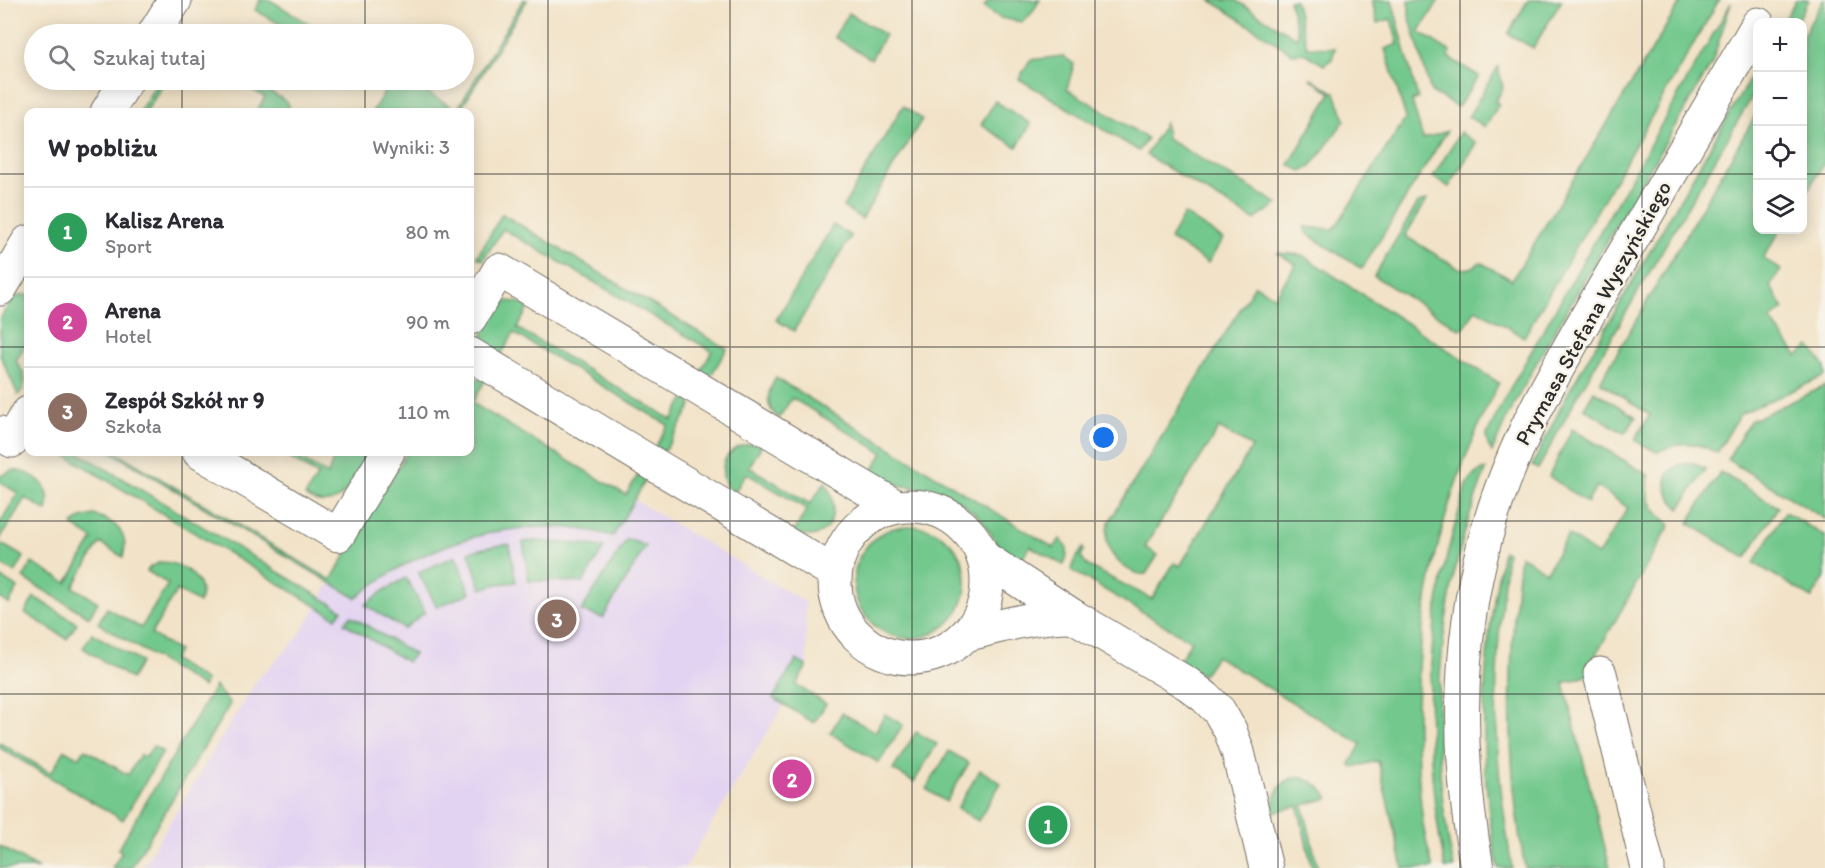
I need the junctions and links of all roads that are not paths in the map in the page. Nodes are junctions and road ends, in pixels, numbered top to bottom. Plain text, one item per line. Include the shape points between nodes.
1 (175, 0) edge
2 (1772, 0) edge
3 (1761, 18) edge
4 (160, 24) edge
5 (1753, 32) edge
6 (121, 90) edge
7 (110, 108) edge
8 (24, 249) edge
9 (0, 289) edge
10 (474, 311) edge
11 (474, 356) edge
12 (206, 456) edge
13 (386, 456) edge
14 (897, 507) junction
15 (983, 557) junction
16 (835, 573) junction
17 (1073, 616) junction
18 (966, 635) junction
19 (1600, 674) dead end
20 (1266, 868) edge
21 (1476, 868) edge
22 (1648, 868) edge

1 - 4 street
2 - 3 street, Prymasa Stefana Wyszyńskiego
5 - 21 street, Prymasa Stefana Wyszyńskiego via 1573,339 1520,442 1485,539 1468,626 1463,681 1464,780
6 - 7 street
8 - 9 street
10 - 14 street via 499,270
11 - 16 street
12 - 13 street via 338,535
14 - 15 street via 919,506 958,522
14 - 16 street via 862,523 849,537
15 - 17 street
15 - 18 street via 985,598
16 - 18 street via 842,614 869,646 888,655 930,656
17 - 18 street via 1046,616
17 - 20 street via 1188,684 1219,711 1238,752
19 - 22 street

